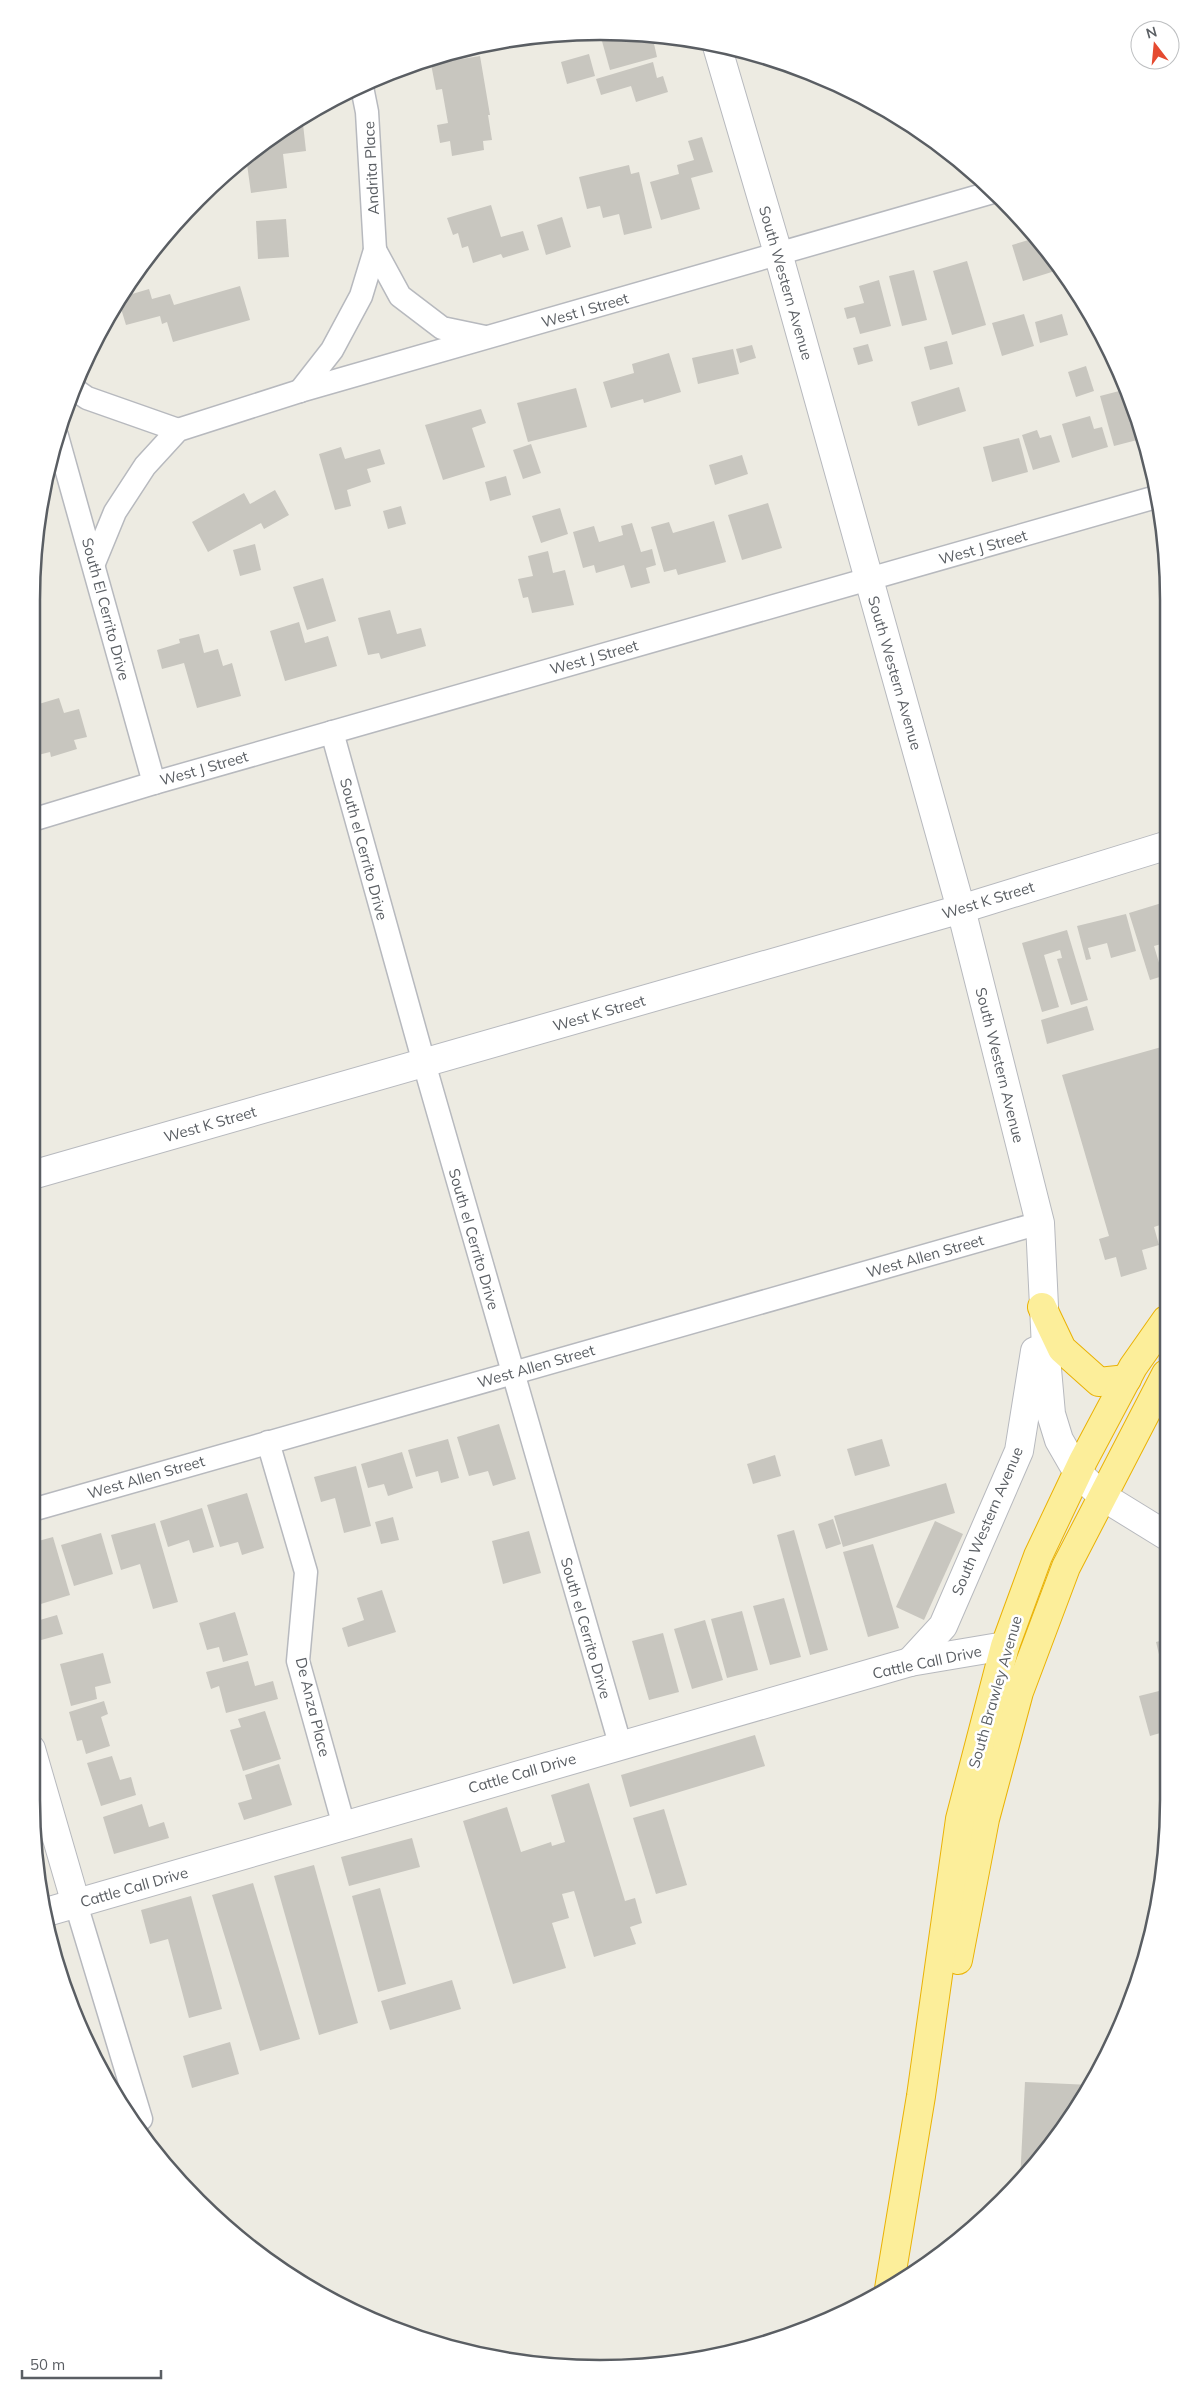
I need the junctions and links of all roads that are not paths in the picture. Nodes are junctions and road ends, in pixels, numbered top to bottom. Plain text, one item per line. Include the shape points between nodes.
1 (719, 53) edge
2 (363, 93) edge
3 (985, 194) edge
4 (375, 250) junction
5 (778, 253) junction
6 (488, 338) junction
7 (300, 391) junction
8 (80, 393) edge
9 (178, 430) junction
10 (61, 449) edge
11 (1150, 499) edge
12 (94, 563) junction
13 (869, 580) junction
14 (332, 732) junction
15 (154, 783) junction
16 (40, 818) edge
17 (1160, 848) edge
18 (960, 909) junction
19 (424, 1063) junction
20 (40, 1173) edge
21 (1040, 1223) junction
22 (1042, 1307) junction
23 (1160, 1329) edge
24 (513, 1373) junction
25 (1127, 1379) junction
26 (1160, 1385) edge
27 (268, 1442) junction
28 (1078, 1473) junction
29 (1102, 1496) junction
30 (40, 1508) edge
31 (1160, 1532) edge
32 (1005, 1646) junction
33 (910, 1662) junction
34 (620, 1744) junction
35 (40, 1780) edge
36 (344, 1826) junction
37 (76, 1904) junction
38 (51, 1911) edge
39 (921, 2096) junction
40 (140, 2118) dead end
41 (890, 2279) edge

1 - 5 street, South Western Avenue
2 - 4 street, Andrita Place via 368,112
3 - 5 street, West I Street
4 - 6 street, Andrita Place via 400,296 442,328
4 - 7 street, Andrita Place via 361,296 332,350
5 - 6 street, West I Street
5 - 13 street, South Western Avenue
6 - 7 street, West I Street
7 - 9 street, West I Street
8 - 9 street
9 - 12 street, West I Street via 145,466 115,512
10 - 12 street, South El Cerrito Drive
11 - 13 street, West J Street
12 - 15 street, South El Cerrito Drive
13 - 14 street, West J Street
13 - 18 street, South Western Avenue
14 - 15 street, West J Street
14 - 19 street, South el Cerrito Drive
15 - 16 street, West J Street
17 - 18 street, West K Street
18 - 19 street, West K Street
18 - 21 street, South Western Avenue
19 - 20 street, West K Street
19 - 24 street, South el Cerrito Drive
21 - 22 street, South Western Avenue
21 - 24 street, West Allen Street
22 - 25 highway via 1062,1349 1099,1382
22 - 28 street, South Western Avenue via 1051,1414 1059,1440
22 - 33 street, South Western Avenue via 1019,1451 943,1626
23 - 25 highway, South Brawley Avenue
24 - 27 street, West Allen Street
24 - 34 street, South el Cerrito Drive
25 - 28 highway, South Brawley Avenue
26 - 29 highway, South Brawley Avenue
27 - 30 street, West Allen Street
27 - 36 street, De Anza Place via 306,1572 298,1661
28 - 29 street, South Western Avenue
28 - 32 highway, South Brawley Avenue via 1038,1556
29 - 31 street, South Western Avenue
29 - 39 highway, South Brawley Avenue via 1066,1567 1019,1692 985,1819 947,2015
32 - 33 street, Cattle Call Drive
32 - 39 highway, South Brawley Avenue via 960,1819
33 - 34 street, Cattle Call Drive
34 - 36 street, Cattle Call Drive
35 - 37 street
36 - 37 street, Cattle Call Drive
37 - 38 street, Cattle Call Drive
37 - 40 street
39 - 41 highway, South Brawley Avenue

